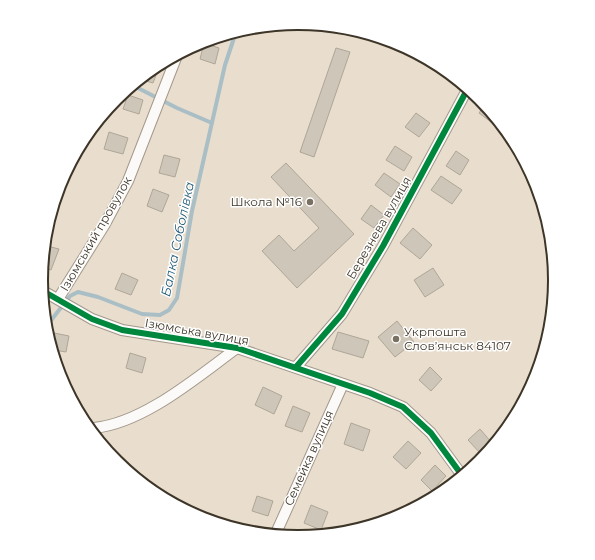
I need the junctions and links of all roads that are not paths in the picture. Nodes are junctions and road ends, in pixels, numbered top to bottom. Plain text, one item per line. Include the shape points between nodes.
1 (174, 62) edge
2 (465, 94) edge
3 (48, 293) edge
4 (58, 298) junction
5 (237, 348) junction
6 (296, 367) junction
7 (343, 384) junction
8 (96, 428) edge
9 (459, 471) edge
10 (278, 529) edge

1 - 4 street, Ізюмський провулок via 128,182 105,224
2 - 6 street, Березнева вулиця via 383,246 342,314
3 - 4 street, Ізюмська вулиця
4 - 5 street, Ізюмська вулиця via 92,319 122,330
5 - 6 street, Ізюмська вулиця
5 - 8 street via 182,388 129,419
6 - 7 street, Ізюмська вулиця
7 - 9 street, Ізюмська вулиця via 370,392 403,407 431,433
7 - 10 street, Семейка вулиця

